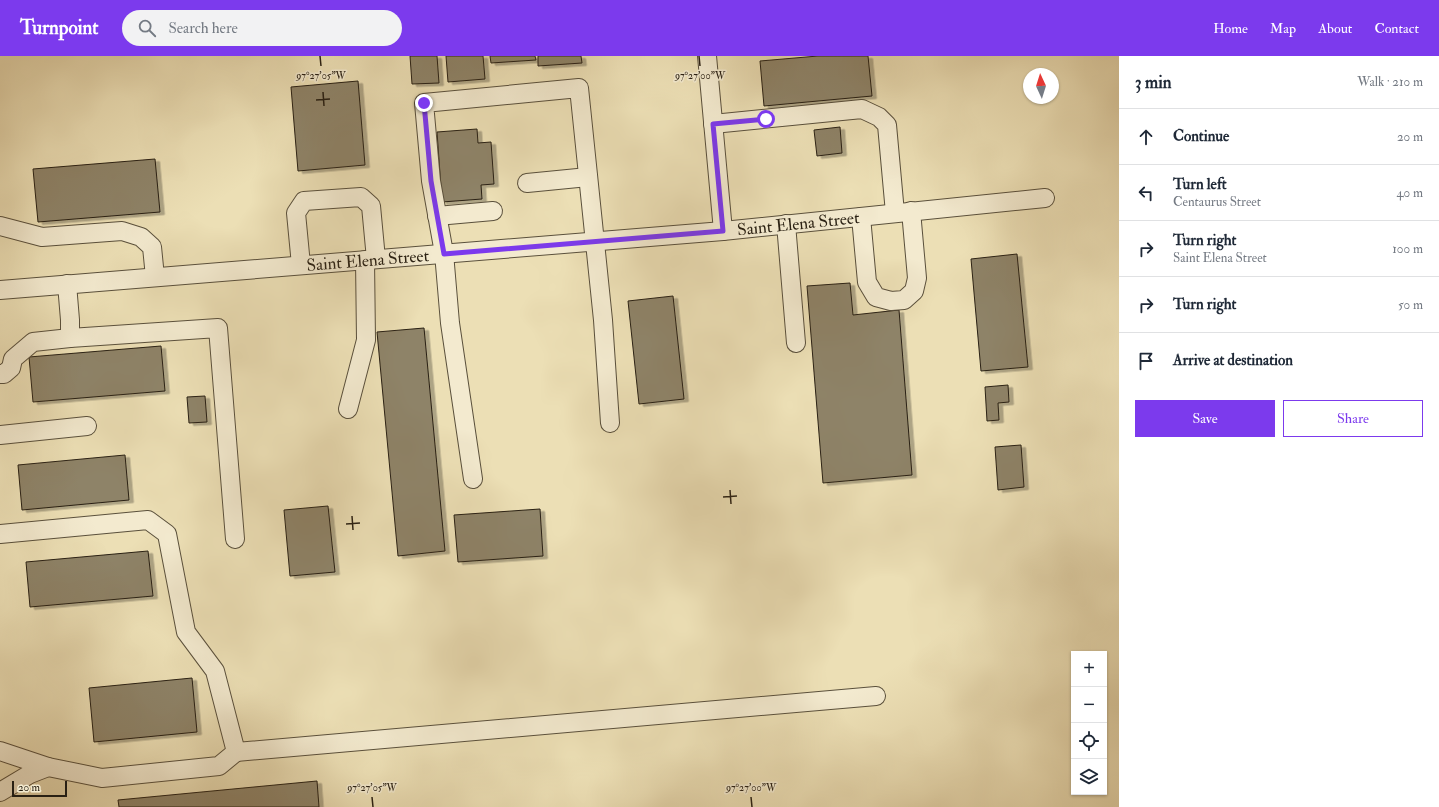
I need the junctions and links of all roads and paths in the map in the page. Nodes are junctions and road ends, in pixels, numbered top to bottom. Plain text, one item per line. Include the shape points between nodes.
1 (707, 56) edge
2 (713, 124) junction
3 (588, 178) junction
4 (527, 183) dead end
5 (1045, 198) dead end
6 (493, 210) dead end
7 (903, 212) junction
8 (437, 216) junction
9 (861, 217) junction
10 (786, 224) junction
11 (0, 226) edge
12 (723, 231) junction
13 (594, 242) junction
14 (444, 254) junction
15 (370, 260) junction
16 (301, 265) junction
17 (155, 277) junction
18 (67, 284) junction
19 (0, 290) edge
20 (70, 338) junction
21 (796, 342) dead end
22 (0, 374) edge
23 (348, 409) dead end
24 (610, 423) dead end
25 (87, 426) dead end
26 (0, 435) edge
27 (473, 479) dead end
28 (0, 534) edge
29 (235, 539) dead end
30 (876, 696) dead end
31 (0, 751) edge
32 (236, 752) junction
33 (48, 766) junction
34 (0, 792) edge

1 - 2 street
2 - 7 street via 862,109 879,117 887,125
2 - 12 street
3 - 4 street
3 - 8 street via 579,88 424,103
3 - 13 street
5 - 7 street, Saint Elena Street
6 - 8 street
7 - 9 street, Saint Elena Street
7 - 9 street via 917,278 914,291 904,300 891,301 876,297 867,282
8 - 14 street
9 - 10 street, Saint Elena Street
10 - 12 street, Saint Elena Street
10 - 21 street
11 - 17 street via 42,237 122,231 135,235 152,247
12 - 13 street, Saint Elena Street
13 - 14 street, Saint Elena Street
13 - 24 street
14 - 15 street, Saint Elena Street
14 - 27 street via 450,323
15 - 16 street, Saint Elena Street
15 - 16 street via 371,206 361,197 304,201 296,213
15 - 23 street via 366,340
16 - 17 street, Saint Elena Street
17 - 18 street, Saint Elena Street
18 - 19 street, Saint Elena Street
18 - 20 street
20 - 22 street via 33,342 13,359 11,368
20 - 29 street via 218,328
25 - 26 street
28 - 32 street via 148,520 167,534 186,632 215,671
30 - 32 street
31 - 33 street
32 - 33 street via 219,766 102,778
33 - 34 street

